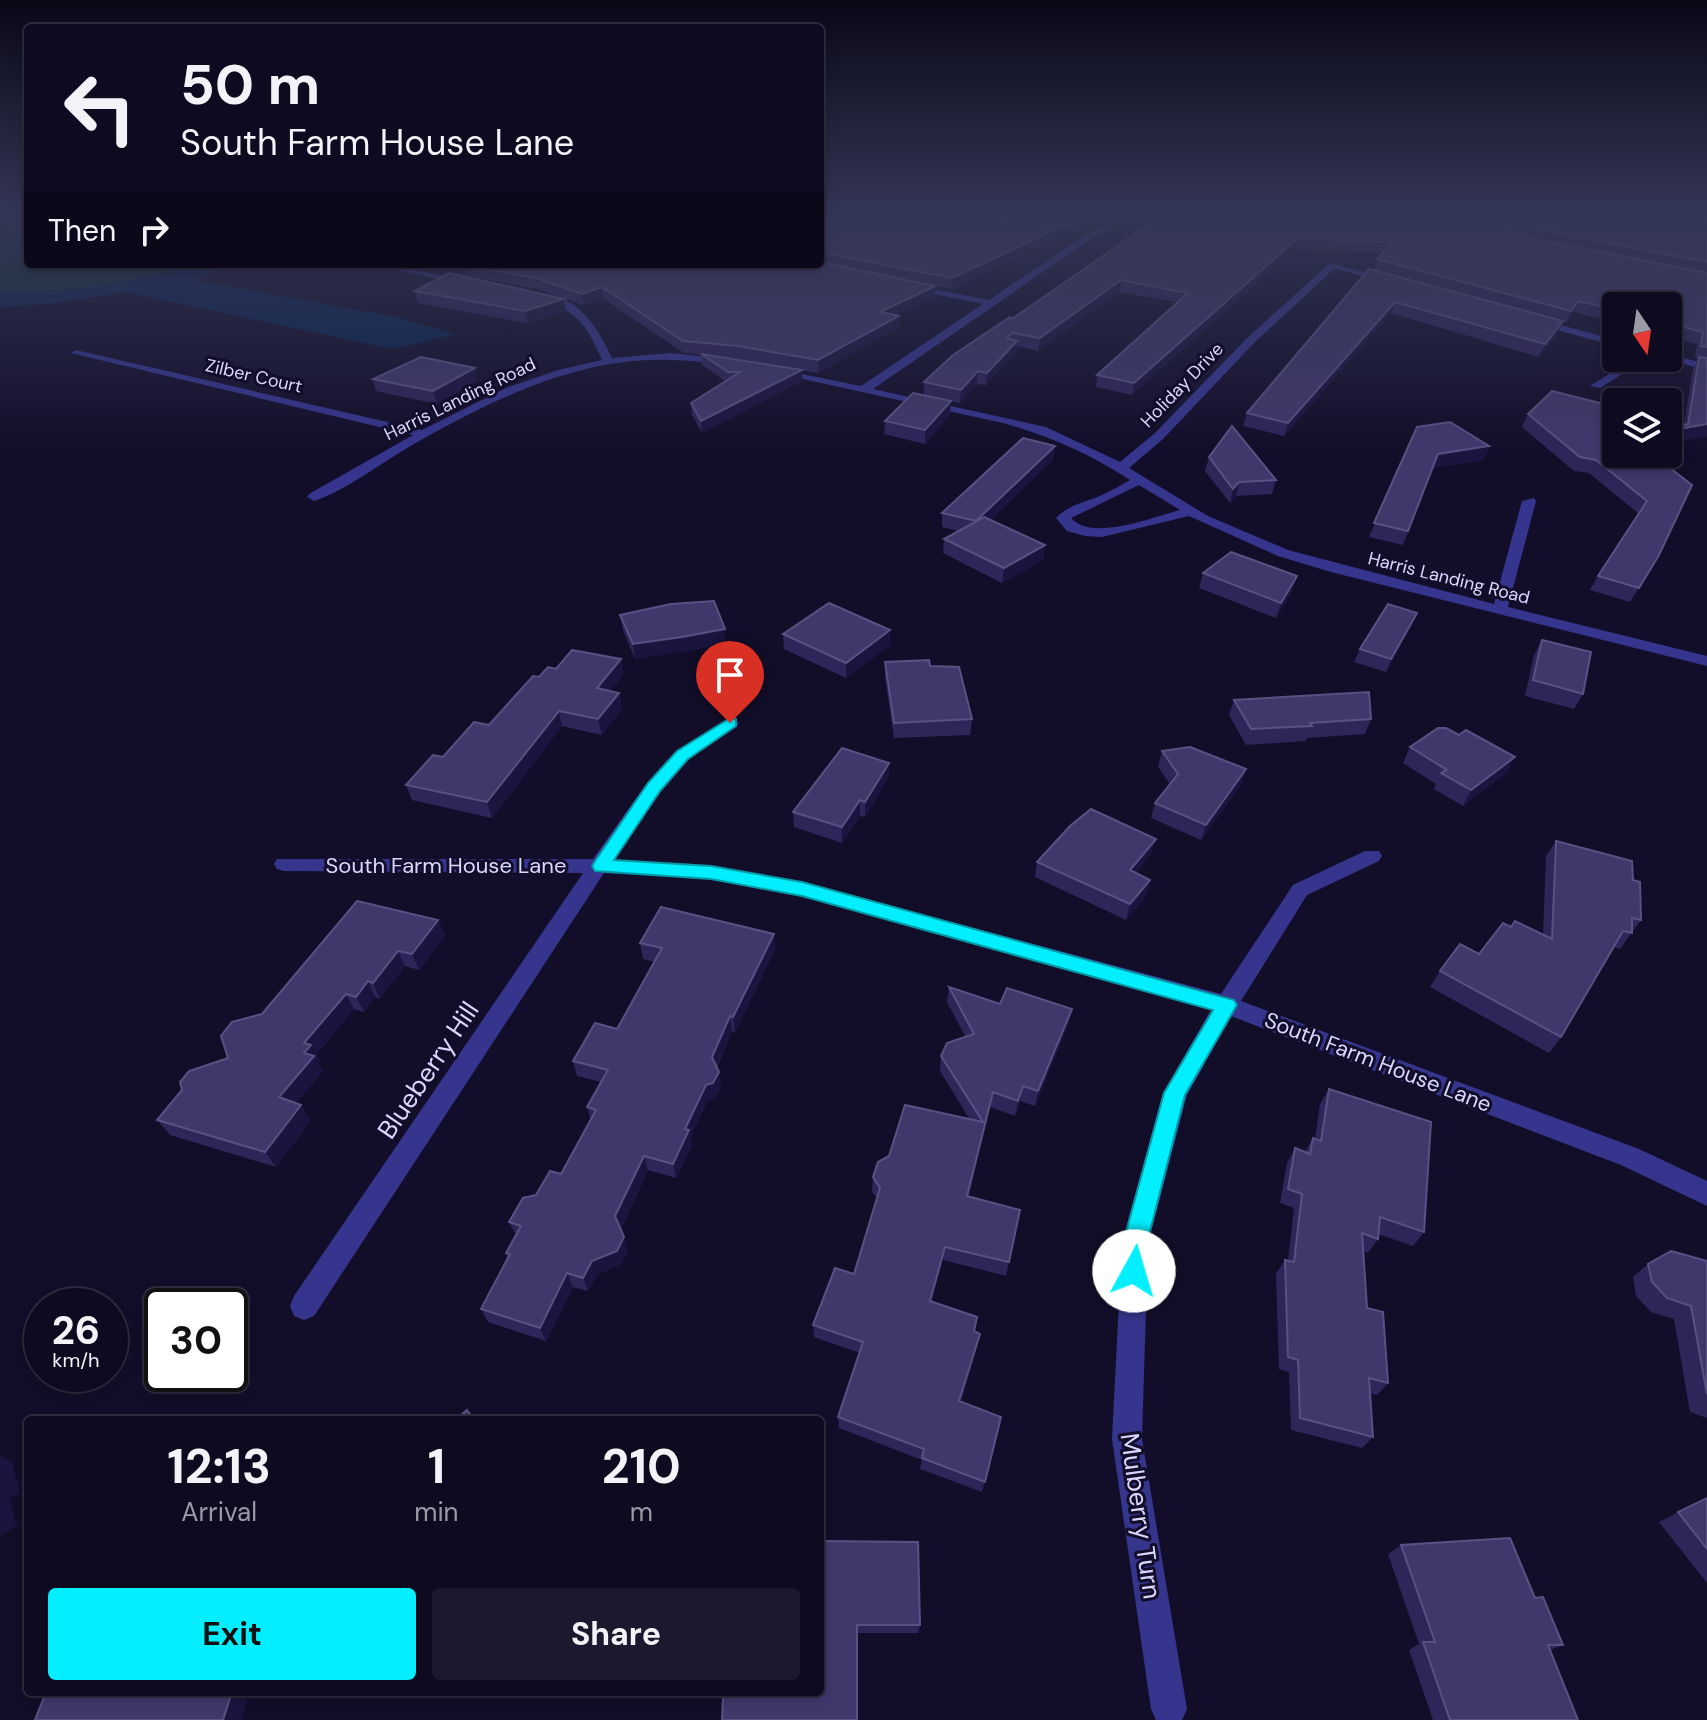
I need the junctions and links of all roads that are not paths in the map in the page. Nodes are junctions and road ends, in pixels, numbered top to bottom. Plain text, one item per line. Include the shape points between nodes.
1 (926, 290) edge
2 (1009, 290) edge
3 (1305, 290) edge
4 (522, 293) edge
5 (990, 303) junction
6 (1527, 318) edge
7 (1602, 339) edge
8 (76, 353) dead end
9 (608, 360) junction
10 (1682, 361) edge
11 (743, 365) edge
12 (1707, 367) edge
13 (758, 368) edge
14 (1620, 372) edge
15 (1596, 386) dead end
16 (865, 389) junction
17 (425, 434) junction
18 (1121, 468) junction
19 (1139, 480) junction
20 (314, 497) dead end
21 (1529, 501) dead end
22 (1189, 512) junction
23 (1500, 609) junction
24 (1707, 661) edge
25 (730, 723) dead end
26 (1372, 856) dead end
27 (284, 864) dead end
28 (601, 866) junction
29 (1226, 1005) junction
30 (1707, 1194) edge
31 (304, 1306) dead end
32 (1169, 1709) dead end

1 - 5 street
2 - 5 street
3 - 18 street, Holiday Drive
4 - 9 street via 575,307 587,317
5 - 16 street
6 - 7 street
8 - 17 street, Zilber Court
9 - 11 street, Harris Landing Road via 654,356
9 - 17 street, Harris Landing Road via 519,386
10 - 12 street
13 - 16 street, Harris Landing Road
14 - 15 street
16 - 18 street, Harris Landing Road via 1042,430
17 - 20 street, Harris Landing Road
18 - 19 street, Harris Landing Road
19 - 22 street, Harris Landing Road
19 - 22 street via 1072,510 1064,522 1077,531 1102,533
21 - 23 street
22 - 23 street, Harris Landing Road via 1283,553
23 - 24 street, Harris Landing Road
25 - 28 street, Blueberry Hill via 683,755 654,787
26 - 29 street, Mulberry Turn via 1300,890
27 - 28 street, South Farm House Lane
28 - 29 street, South Farm House Lane via 711,872 802,889
28 - 31 street, Blueberry Hill
29 - 30 street, South Farm House Lane via 1630,1157
29 - 32 street, Mulberry Turn via 1175,1093 1135,1243 1127,1439

